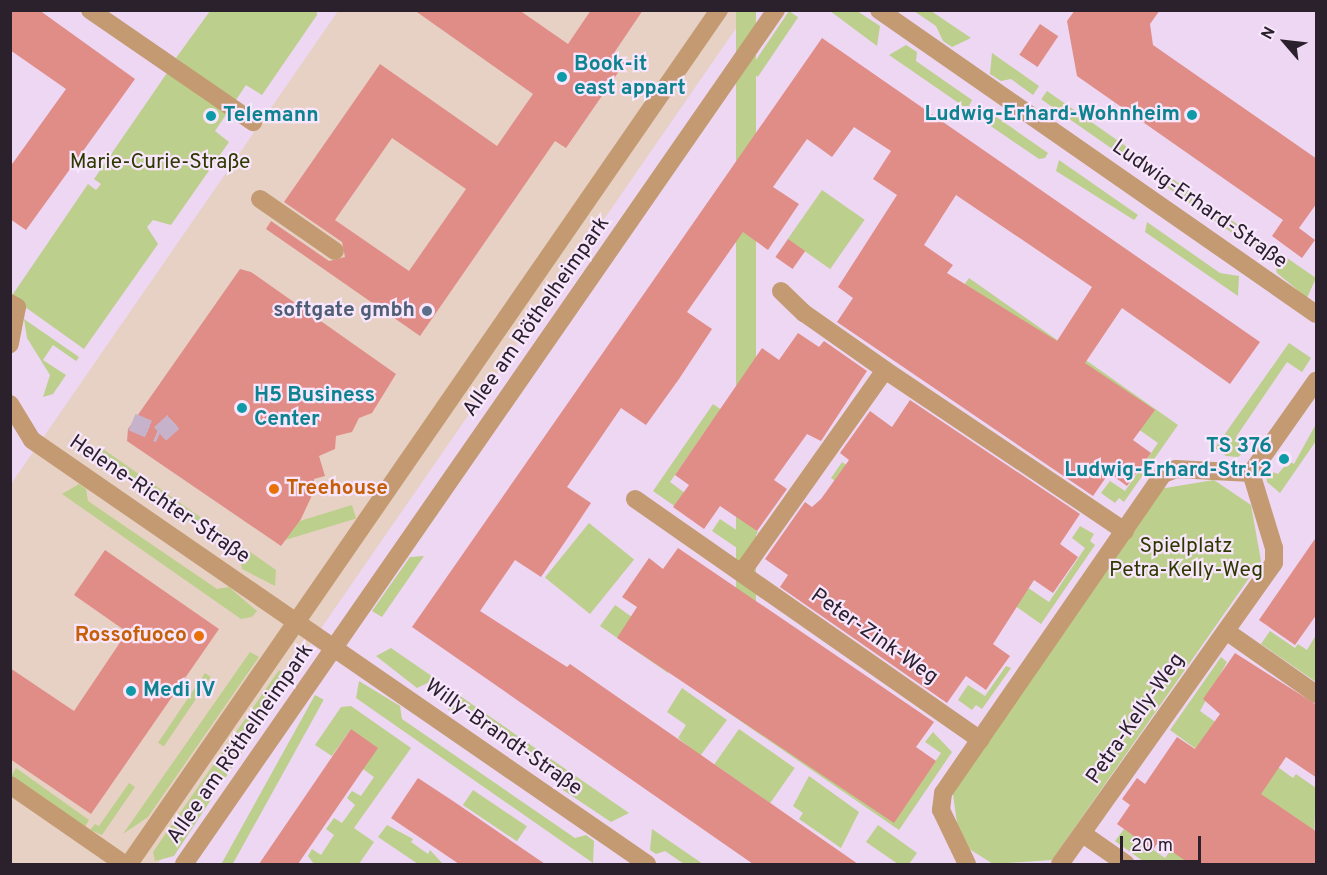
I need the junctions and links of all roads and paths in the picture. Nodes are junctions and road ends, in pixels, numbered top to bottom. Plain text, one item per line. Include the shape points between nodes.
1 (90, 10) edge
2 (719, 10) edge
3 (776, 10) edge
4 (879, 10) edge
5 (253, 122) dead end
6 (260, 199) dead end
7 (335, 251) dead end
8 (781, 291) dead end
9 (10, 303) edge
10 (1317, 314) edge
11 (10, 344) edge
12 (885, 370) junction
13 (1317, 381) edge
14 (10, 404) edge
15 (1251, 473) junction
16 (635, 499) dead end
17 (1125, 531) junction
18 (741, 572) junction
19 (297, 622) junction
20 (1226, 631) junction
21 (334, 648) junction
22 (1317, 694) edge
23 (980, 740) junction
24 (10, 785) edge
25 (1083, 834) junction
26 (124, 864) edge
27 (129, 864) edge
28 (184, 864) edge
29 (647, 864) edge
30 (967, 864) edge
31 (1060, 864) edge
32 (1126, 864) edge

1 - 5 street
2 - 19 street, Allee am Röthelheimpark
3 - 21 street, Allee am Röthelheimpark
4 - 10 street, Ludwig-Erhard-Straße
6 - 7 street
8 - 12 street via 804,313
9 - 11 street via 17,307
12 - 17 street
12 - 18 street
13 - 15 street
14 - 19 street, Helene-Richter-Straße via 32,440
15 - 17 street via 1169,470
15 - 20 street, Petra-Kelly-Weg via 1275,555
16 - 18 street, Peter-Zink-Weg
17 - 23 street
18 - 23 street, Peter-Zink-Weg
19 - 21 street, Allee am Röthelheimpark
19 - 27 street, Allee am Röthelheimpark
20 - 22 street
20 - 25 street, Petra-Kelly-Weg
21 - 28 street, Allee am Röthelheimpark
21 - 29 street, Willy-Brandt-Straße
23 - 30 street via 941,798 941,810
24 - 26 street
25 - 31 street, Petra-Kelly-Weg
25 - 32 street

